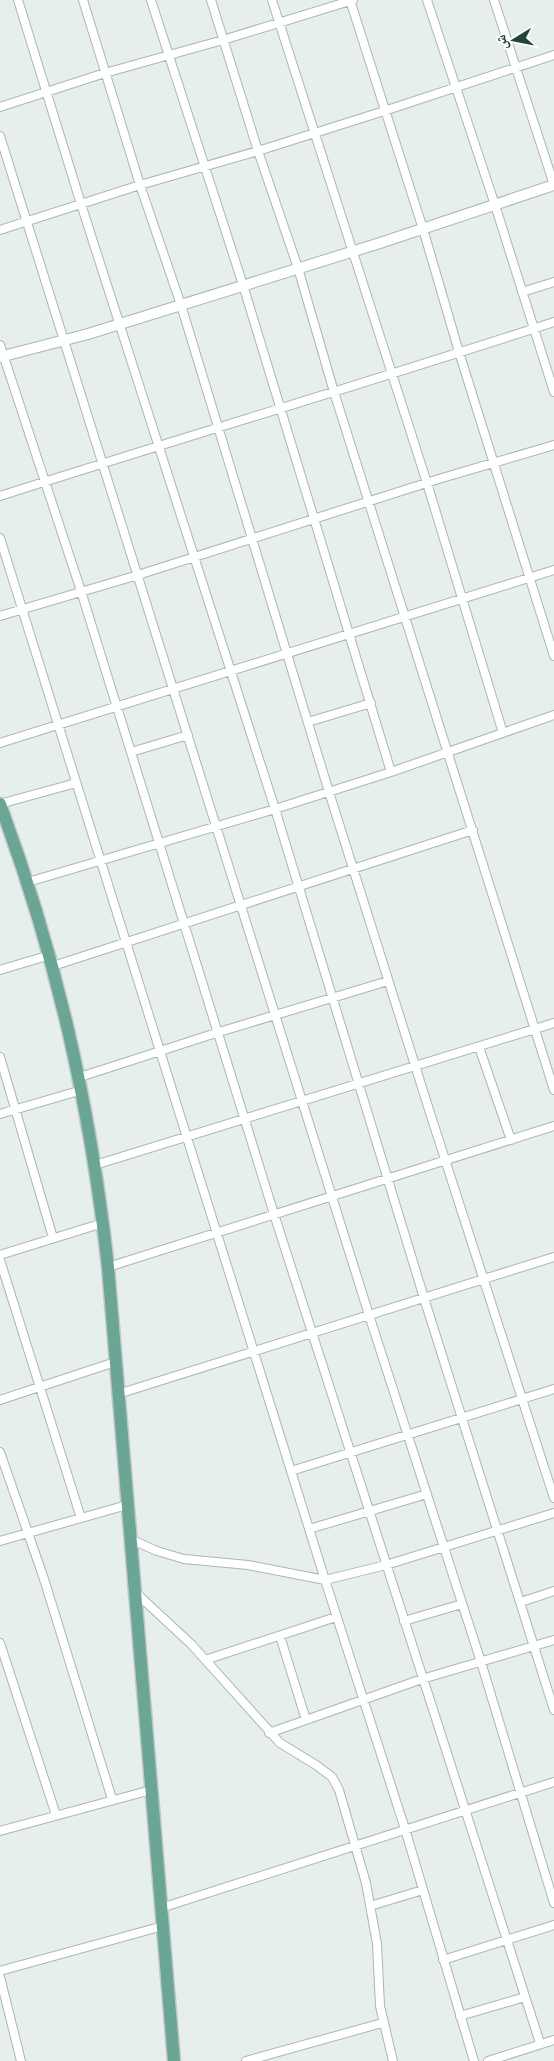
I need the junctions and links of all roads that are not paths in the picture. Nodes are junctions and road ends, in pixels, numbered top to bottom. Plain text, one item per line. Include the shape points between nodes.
1 (18, 0) edge
2 (83, 0) edge
3 (151, 0) edge
4 (211, 0) edge
5 (272, 0) edge
6 (351, 0) edge
7 (427, 0) edge
8 (494, 0) edge
9 (279, 23) junction
10 (223, 40) junction
11 (168, 55) junction
12 (554, 55) edge
13 (516, 68) junction
14 (105, 73) junction
15 (455, 88) junction
16 (46, 92) junction
17 (0, 107) edge
18 (385, 111) junction
19 (314, 132) junction
20 (0, 136) edge
21 (258, 151) junction
22 (204, 166) junction
23 (140, 184) junction
24 (554, 185) edge
25 (81, 204) junction
26 (495, 205) junction
27 (27, 222) junction
28 (423, 229) junction
29 (0, 230) edge
30 (352, 251) junction
31 (298, 268) junction
32 (554, 282) edge
33 (243, 285) junction
34 (522, 292) junction
35 (181, 305) junction
36 (554, 322) edge
37 (119, 324) junction
38 (534, 329) junction
39 (65, 341) junction
40 (0, 345) edge
41 (459, 352) junction
42 (2, 357) edge
43 (391, 373) junction
44 (334, 392) junction
45 (554, 392) edge
46 (281, 407) junction
47 (218, 426) junction
48 (554, 445) edge
49 (158, 446) junction
50 (494, 462) junction
51 (104, 464) junction
52 (46, 482) junction
53 (427, 483) junction
54 (0, 496) edge
55 (370, 502) junction
56 (315, 518) junction
57 (0, 538) edge
58 (252, 538) junction
59 (194, 557) junction
60 (554, 570) edge
61 (138, 575) junction
62 (528, 578) junction
63 (81, 591) junction
64 (463, 600) junction
65 (23, 609) junction
66 (0, 616) edge
67 (407, 617) junction
68 (350, 635) junction
69 (287, 653) junction
70 (554, 656) edge
71 (231, 672) junction
72 (174, 690) junction
73 (371, 703) junction
74 (117, 706) junction
75 (554, 715) edge
76 (308, 722) junction
77 (58, 724) junction
78 (503, 733) junction
79 (188, 735) junction
80 (0, 743) edge
81 (449, 751) junction
82 (131, 752) junction
83 (391, 772) junction
84 (76, 782) junction
85 (329, 792) junction
86 (0, 804) edge
87 (275, 809) junction
88 (217, 826) junction
89 (473, 830) junction
90 (159, 842) junction
91 (100, 860) junction
92 (353, 870) junction
93 (28, 882) junction
94 (298, 887) junction
95 (242, 906) junction
96 (185, 924) junction
97 (125, 943) junction
98 (51, 960) junction
99 (0, 970) edge
100 (388, 981) junction
101 (332, 998) junction
102 (276, 1014) junction
103 (554, 1023) edge
104 (535, 1030) junction
105 (219, 1032) junction
106 (479, 1047) junction
107 (159, 1052) junction
108 (0, 1057) edge
109 (415, 1067) junction
110 (80, 1077) junction
111 (358, 1085) junction
112 (82, 1090) junction
113 (554, 1090) edge
114 (303, 1102) junction
115 (15, 1110) junction
116 (0, 1114) edge
117 (245, 1120) junction
118 (554, 1126) edge
119 (187, 1137) junction
120 (511, 1140) junction
121 (445, 1162) junction
122 (96, 1165) junction
123 (388, 1179) junction
124 (332, 1196) junction
125 (274, 1214) junction
126 (103, 1223) junction
127 (217, 1231) junction
128 (53, 1238) junction
129 (0, 1255) edge
130 (554, 1257) edge
131 (0, 1260) edge
132 (108, 1267) junction
133 (483, 1280) junction
134 (424, 1298) junction
135 (369, 1315) junction
136 (312, 1334) junction
137 (254, 1352) junction
138 (116, 1362) junction
139 (41, 1388) junction
140 (554, 1388) edge
141 (118, 1394) junction
142 (522, 1399) junction
143 (0, 1400) edge
144 (462, 1419) junction
145 (408, 1435) junction
146 (0, 1452) edge
147 (350, 1453) junction
148 (291, 1471) junction
149 (426, 1494) junction
150 (554, 1498) edge
151 (128, 1505) junction
152 (369, 1511) junction
153 (554, 1513) edge
154 (81, 1518) junction
155 (309, 1528) junction
156 (499, 1530) junction
157 (28, 1533) junction
158 (130, 1539) junction
159 (0, 1541) edge
160 (444, 1548) junction
161 (386, 1566) junction
162 (325, 1580) junction
163 (554, 1591) edge
164 (135, 1592) junction
165 (521, 1602) junction
166 (462, 1604) junction
167 (336, 1617) junction
168 (404, 1621) junction
169 (280, 1636) junction
170 (554, 1640) edge
171 (0, 1643) edge
172 (534, 1646) junction
173 (205, 1660) junction
174 (481, 1662) junction
175 (422, 1679) junction
176 (363, 1699) junction
177 (554, 1710) edge
178 (306, 1720) junction
179 (269, 1733) junction
180 (554, 1782) edge
181 (150, 1790) junction
182 (520, 1793) junction
183 (112, 1799) junction
184 (465, 1810) junction
185 (56, 1814) junction
186 (405, 1829) junction
187 (0, 1831) edge
188 (355, 1845) junction
189 (423, 1890) junction
190 (554, 1903) edge
191 (370, 1906) junction
192 (161, 1908) junction
193 (554, 1924) edge
194 (163, 1926) junction
195 (506, 1940) junction
196 (443, 1960) junction
197 (0, 1971) edge
198 (0, 1978) edge
199 (525, 1997) junction
200 (460, 2016) junction
201 (382, 2023) junction
202 (554, 2040) edge
203 (540, 2043) junction
204 (21, 2061) edge
205 (174, 2061) edge
206 (246, 2061) edge
207 (393, 2061) edge
208 (474, 2061) edge
209 (488, 2061) edge

1 - 16 street
2 - 14 street
3 - 11 street
4 - 10 street
5 - 9 street
6 - 9 street
6 - 18 street
7 - 15 street
8 - 13 street
9 - 10 street
9 - 19 street
10 - 11 street
10 - 21 street
11 - 14 street
11 - 22 street
12 - 13 street
13 - 15 street
13 - 24 street
14 - 16 street
14 - 23 street
15 - 18 street
15 - 26 street
16 - 17 street
16 - 25 street
18 - 19 street
18 - 28 street
19 - 21 street
19 - 30 street
20 - 27 street
21 - 22 street
21 - 31 street
22 - 23 street
22 - 33 street
23 - 25 street
23 - 35 street
24 - 26 street
25 - 27 street
25 - 37 street
26 - 28 street
26 - 34 street
27 - 29 street
27 - 39 street
28 - 30 street
28 - 41 street
30 - 31 street
30 - 43 street
31 - 33 street
31 - 44 street
32 - 34 street
33 - 35 street
33 - 46 street
34 - 38 street
35 - 37 street
35 - 47 street
36 - 38 street
37 - 39 street
37 - 49 street
38 - 41 street
38 - 45 street
39 - 42 street
39 - 51 street
40 - 42 street
41 - 43 street
41 - 50 street
42 - 52 street
43 - 44 street
43 - 53 street
44 - 46 street
44 - 55 street
46 - 47 street
46 - 56 street
47 - 49 street
47 - 58 street
48 - 50 street
49 - 51 street
49 - 59 street
50 - 53 street
50 - 62 street
51 - 52 street
51 - 61 street
52 - 54 street
52 - 63 street
53 - 55 street
53 - 64 street
55 - 56 street
55 - 67 street
56 - 58 street
56 - 68 street
57 - 65 street
58 - 59 street
58 - 69 street
59 - 61 street
59 - 71 street
60 - 62 street
61 - 63 street
61 - 72 street
62 - 64 street
62 - 70 street
63 - 65 street
63 - 74 street
64 - 67 street
64 - 78 street
65 - 66 street
65 - 77 street
67 - 68 street
67 - 81 street
68 - 69 street
68 - 73 street
69 - 71 street
69 - 76 street
71 - 72 street
71 - 87 street
72 - 74 street
72 - 79 street
73 - 76 street
73 - 83 street
74 - 77 street
74 - 82 street
75 - 78 street
76 - 85 street
77 - 80 street
77 - 84 street
78 - 81 street
79 - 82 street
79 - 88 street
81 - 83 street
81 - 89 street
82 - 90 street
83 - 85 street
84 - 86 street
84 - 91 street
85 - 87 street
85 - 92 street
86 - 93 main road
87 - 88 street
87 - 94 street
88 - 90 street
88 - 95 street
89 - 92 street
89 - 104 street
90 - 91 street
90 - 96 street
91 - 93 street
91 - 97 street
92 - 94 street
92 - 100 street
93 - 98 main road
94 - 95 street
94 - 101 street
95 - 96 street
95 - 102 street
96 - 97 street
96 - 105 street
97 - 98 street
97 - 107 street
98 - 99 street
98 - 110 main road
100 - 101 street
100 - 109 street
101 - 102 street
101 - 111 street
102 - 105 street
102 - 114 street
103 - 104 street
104 - 106 street
104 - 113 street
105 - 107 street
105 - 117 street
106 - 109 street
106 - 120 street
107 - 110 street
107 - 119 street
108 - 115 street
109 - 111 street
109 - 121 street
110 - 112 main road
111 - 114 street
111 - 123 street
112 - 115 street
112 - 122 main road
114 - 117 street
114 - 124 street
115 - 116 street
115 - 128 street
117 - 119 street
117 - 125 street
118 - 120 street
119 - 122 street
119 - 127 street
120 - 121 street
121 - 123 street
121 - 133 street
122 - 126 main road
123 - 124 street
123 - 134 street
124 - 125 street
124 - 135 street
125 - 127 street
125 - 136 street
126 - 128 street
126 - 132 main road
127 - 132 street
127 - 137 street
128 - 129 street
130 - 133 street
131 - 139 street
132 - 138 main road
133 - 134 street
133 - 142 street
134 - 135 street
134 - 144 street
135 - 136 street
135 - 145 street
136 - 137 street
136 - 147 street
137 - 141 street
137 - 148 street
138 - 139 street
138 - 141 main road
139 - 143 street
139 - 154 street
140 - 142 street
141 - 151 main road
142 - 144 street
142 - 150 street
144 - 145 street
144 - 156 street
145 - 147 street
145 - 149 street
146 - 157 street
147 - 148 street
147 - 152 street
148 - 155 street
149 - 152 street
149 - 160 street
151 - 154 street
151 - 158 main road
152 - 155 street
152 - 161 street
153 - 156 street
154 - 157 street
155 - 162 street
156 - 160 street
156 - 165 street
157 - 159 street
157 - 183 street
158 - 162 street via 184,1559 248,1565
158 - 164 main road
160 - 161 street
160 - 166 street
161 - 162 street
161 - 168 street
162 - 167 street
163 - 165 street
164 - 173 street
164 - 181 main road
165 - 172 street
166 - 168 street
166 - 174 street
167 - 169 street
167 - 176 street
168 - 175 street
169 - 173 street
169 - 178 street
170 - 172 street
171 - 185 street
172 - 174 street
172 - 177 street
173 - 179 street
174 - 175 street
174 - 182 street
175 - 176 street
175 - 184 street
176 - 178 street
176 - 186 street
178 - 179 street
179 - 188 street via 332,1777
180 - 182 street
181 - 183 street
181 - 192 main road
182 - 184 street
182 - 190 street
183 - 185 street
184 - 186 street
184 - 195 street
185 - 187 street
186 - 188 street
186 - 189 street
188 - 191 street
188 - 192 street
189 - 191 street
189 - 196 street
191 - 201 street via 377,1944
192 - 194 main road
193 - 195 street
194 - 197 street
194 - 205 main road
195 - 196 street
195 - 199 street
196 - 200 street
198 - 204 street
199 - 200 street
199 - 203 street
200 - 208 street
201 - 206 street
201 - 207 street
202 - 203 street
203 - 209 street

